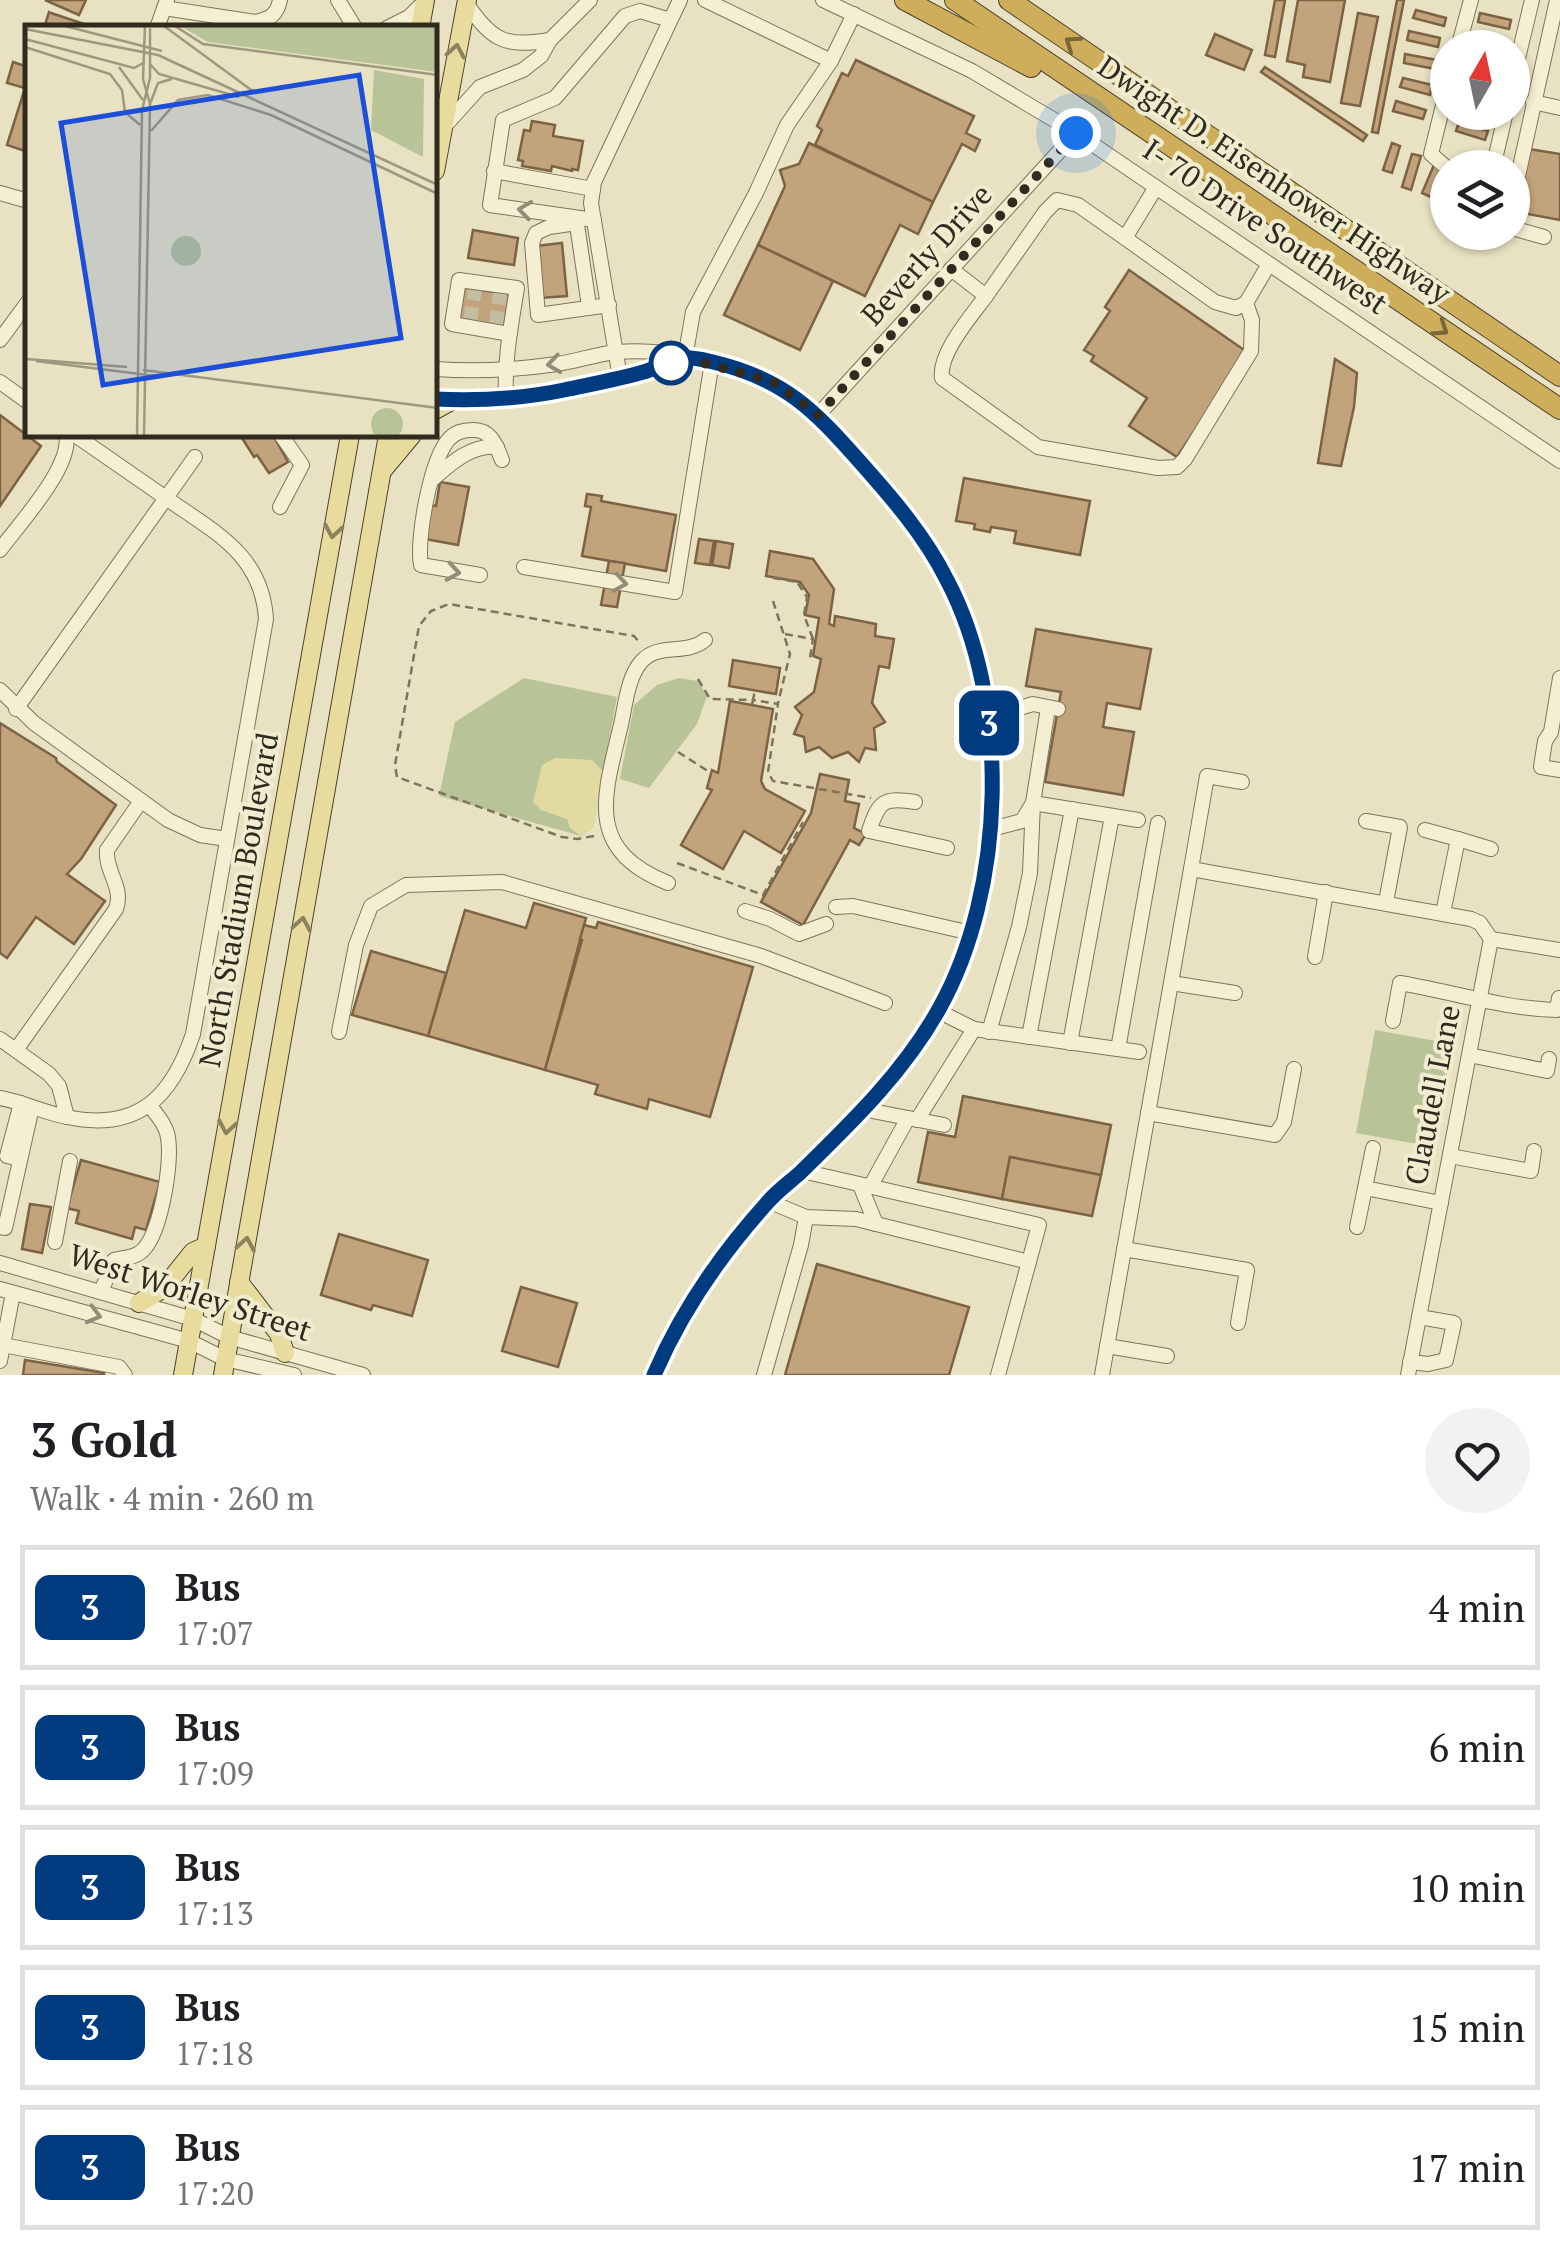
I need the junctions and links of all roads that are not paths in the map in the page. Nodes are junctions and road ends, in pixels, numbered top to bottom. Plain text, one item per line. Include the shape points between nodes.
1 (280, 0) edge
2 (338, 0) edge
3 (425, 0) edge
4 (590, 0) edge
5 (680, 0) edge
6 (705, 0) edge
7 (823, 0) edge
8 (904, 0) edge
9 (954, 0) edge
10 (1010, 0) edge
11 (1470, 0) edge
12 (1532, 0) edge
13 (1556, 0) edge
14 (466, 2) edge
15 (165, 4) edge
16 (854, 14) junction
17 (670, 20) junction
18 (353, 25) edge
19 (393, 25) edge
20 (421, 25) edge
21 (1462, 30) edge
22 (1525, 30) edge
23 (550, 40) junction
24 (831, 61) junction
25 (1100, 98) junction
26 (1532, 102) junction
27 (1560, 108) edge
28 (442, 128) junction
29 (1076, 133) junction
30 (1522, 150) edge
31 (438, 153) edge
32 (494, 172) junction
33 (1156, 187) junction
34 (593, 188) junction
35 (0, 193) edge
36 (25, 199) edge
37 (577, 220) junction
38 (594, 220) junction
39 (1530, 233) edge
40 (1544, 237) dead end
41 (1125, 238) junction
42 (598, 242) junction
43 (581, 245) junction
44 (1269, 264) junction
45 (951, 269) junction
46 (986, 296) junction
47 (1246, 302) junction
48 (609, 305) junction
49 (25, 306) edge
50 (589, 306) junction
51 (501, 330) junction
52 (0, 340) edge
53 (616, 352) junction
54 (685, 358) junction
55 (712, 362) junction
56 (438, 369) edge
57 (505, 370) junction
58 (1560, 376) edge
59 (620, 378) junction
60 (0, 382) edge
61 (506, 399) junction
62 (25, 400) edge
63 (444, 400) edge
64 (1560, 409) edge
65 (818, 415) junction
66 (67, 438) edge
67 (79, 438) edge
68 (284, 438) edge
69 (388, 438) edge
70 (410, 438) edge
71 (346, 440) edge
72 (195, 457) dead end
73 (1560, 461) edge
74 (382, 471) junction
75 (432, 481) junction
76 (166, 498) junction
77 (280, 508) dead end
78 (0, 550) edge
79 (524, 567) dead end
80 (480, 575) dead end
81 (705, 640) dead end
82 (1560, 678) edge
83 (0, 690) edge
84 (16, 709) junction
85 (988, 717) junction
86 (1560, 770) edge
87 (1242, 782) dead end
88 (141, 801) junction
89 (915, 802) dead end
90 (1033, 802) junction
91 (1072, 809) junction
92 (1112, 816) junction
93 (1138, 820) dead end
94 (1366, 821) dead end
95 (1158, 823) dead end
96 (992, 829) junction
97 (1424, 830) dead end
98 (226, 839) junction
99 (1458, 839) junction
100 (947, 848) dead end
101 (1491, 849) dead end
102 (1191, 870) junction
103 (668, 883) dead end
104 (1326, 892) junction
105 (1386, 902) junction
106 (836, 906) dead end
107 (745, 911) dead end
108 (1443, 912) junction
109 (826, 924) dead end
110 (971, 933) junction
111 (1491, 939) junction
112 (1560, 950) edge
113 (1315, 956) dead end
114 (1171, 982) junction
115 (1235, 993) dead end
116 (1480, 998) junction
117 (1559, 998) edge
118 (885, 1003) dead end
119 (938, 1011) junction
120 (1393, 1021) dead end
121 (982, 1030) junction
122 (340, 1032) dead end
123 (1029, 1037) junction
124 (0, 1039) edge
125 (1070, 1042) junction
126 (16, 1050) junction
127 (1118, 1050) junction
128 (1140, 1052) dead end
129 (1468, 1056) junction
130 (1294, 1069) dead end
131 (1547, 1071) dead end
132 (0, 1098) edge
133 (26, 1105) junction
134 (150, 1106) junction
135 (862, 1109) junction
136 (1148, 1113) junction
137 (66, 1117) junction
138 (913, 1119) junction
139 (944, 1125) dead end
140 (1373, 1148) dead end
141 (1534, 1151) dead end
142 (1450, 1156) junction
143 (70, 1161) dead end
144 (802, 1171) junction
145 (865, 1186) junction
146 (1365, 1188) junction
147 (768, 1201) junction
148 (1440, 1203) junction
149 (806, 1217) junction
150 (876, 1224) junction
151 (0, 1226) edge
152 (1357, 1227) dead end
153 (55, 1242) dead end
154 (206, 1246) junction
155 (1124, 1248) junction
156 (1029, 1262) junction
157 (0, 1263) edge
158 (239, 1282) junction
159 (6, 1291) edge
160 (101, 1292) junction
161 (139, 1303) junction
162 (1419, 1317) junction
163 (193, 1319) junction
164 (1238, 1323) dead end
165 (230, 1337) junction
166 (189, 1341) junction
167 (1107, 1346) junction
168 (2, 1353) edge
169 (285, 1353) junction
170 (1167, 1356) dead end
171 (224, 1367) edge
172 (1409, 1368) edge
173 (118, 1372) edge
174 (183, 1375) edge
175 (294, 1375) edge
176 (363, 1375) edge
177 (654, 1375) edge
178 (764, 1375) edge
179 (998, 1375) edge
180 (1102, 1375) edge

1 - 15 street via 276,14 255,22
2 - 18 street
3 - 19 street
3 - 20 main road
4 - 23 street
5 - 17 street
6 - 24 street
7 - 16 street, I- 70 Drive Southwest
8 - 25 highway via 1066,87
9 - 25 highway, Dwight D. Eisenhower Highway
58 -> 10 highway, Dwight D. Eisenhower Highway
11 - 21 street
12 - 22 street
13 - 26 street
14 - 23 street via 503,42
28 -> 14 main road
16 - 24 street
16 - 29 street, I- 70 Drive Southwest via 972,71
17 - 32 street via 640,12 626,16 555,98 503,120
17 - 34 street
23 - 28 street via 522,70 480,88
24 - 54 street via 787,125 692,312
25 -> 64 highway, Dwight D. Eisenhower Highway
26 - 27 street
26 - 30 street
28 - 31 main road
29 - 33 street, I- 70 Drive Southwest
29 - 45 street, Beverly Drive
32 - 34 street
37 -> 32 street via 490,205
33 - 41 street
33 - 44 street, I- 70 Drive Southwest
34 - 38 street
35 - 36 street
37 - 38 street
37 - 43 street
37 - 50 street via 536,232 538,314
38 - 42 street
39 - 40 street
41 - 46 street via 1078,205 1057,200
41 - 47 street via 1215,302 1236,308
42 - 43 street
42 - 48 street
43 - 50 street
44 - 47 street
44 - 73 street, I- 70 Drive Southwest
45 - 46 street
45 - 65 street, Beverly Drive
46 - 47 street via 945,358 942,378 1038,447 1158,468 1177,467 1185,459 1251,350
48 - 50 street
48 - 53 street
49 - 52 street
51 - 51 street via 517,288 459,280 452,324
51 - 57 street
53 - 54 street
53 -> 57 street
53 - 59 street
54 - 55 street
54 - 59 street
55 - 65 street via 772,381
79 -> 55 street via 675,592
56 - 57 street
57 - 61 street
59 - 61 street
60 - 62 street
61 - 63 street
65 - 85 street via 904,511 947,579 979,664
66 - 78 street via 63,462
67 - 76 street
68 - 77 street via 302,465
69 - 74 main road
70 - 74 main road
71 -> 154 main road, North Stadium Boulevard
72 - 76 street
158 -> 74 main road
75 - 75 street via 450,437 479,430 494,440 499,454 486,446 468,452
75 -> 80 street via 421,565
76 - 84 street
76 - 98 street via 240,552 265,603
81 - 103 street via 696,648 650,655 635,672 604,793 615,845 633,866
82 - 86 street via 1541,767
83 - 84 street
84 - 88 street
85 - 90 street via 1033,704 1053,708
85 - 96 street
87 - 102 street via 1207,776
88 - 98 street via 168,820
88 - 126 street via 107,850 120,898 116,909
89 - 100 street via 882,803 870,831
90 - 91 street
90 - 96 street via 1022,821
90 - 121 street via 1020,928
91 - 92 street
91 - 123 street
92 - 93 street
92 - 125 street
94 - 105 street via 1400,827
95 - 127 street
96 - 110 street
97 - 99 street
98 - 134 street via 194,1034 174,1079
99 - 101 street
99 - 108 street
102 - 104 street
102 - 114 street
104 - 105 street
104 - 113 street
105 - 108 street
106 - 110 street
107 - 109 street via 799,934
108 - 111 street via 1480,923
110 - 119 street
111 - 112 street
111 - 116 street, Claudell Lane
114 - 115 street
114 - 136 street
116 - 117 street via 1525,1010 1557,1010
116 - 120 street via 1400,983
116 - 129 street, Claudell Lane
118 - 122 street via 761,956 502,882 406,885 371,906 356,945
119 - 121 street
119 - 135 street via 899,1072
121 - 123 street
121 - 138 street
123 - 125 street
124 - 126 street
125 - 127 street
126 - 137 street via 59,1086
127 - 128 street
129 - 131 street
129 - 142 street, Claudell Lane
130 - 136 street via 1284,1122 1275,1134
132 - 133 street
133 - 137 street
133 - 151 street
134 - 137 street via 98,1122
134 - 160 street via 169,1140 154,1233 142,1252 114,1260
135 - 138 street
135 - 144 street
136 - 155 street
138 - 139 street
138 - 145 street
140 - 146 street
141 - 142 street via 1529,1178
142 - 148 street, Claudell Lane
143 - 153 street
144 - 145 street
144 - 147 street
145 - 150 street
145 - 156 street via 1038,1225
146 - 148 street
146 - 152 street
147 - 149 street
147 - 177 street via 700,1289
148 - 162 street, Claudell Lane
149 - 150 street
149 - 178 street
150 - 156 street
154 - 161 main road
154 - 163 main road, North Stadium Boulevard
155 - 164 street via 1247,1270
155 - 167 street
156 - 179 street
157 - 160 street, West Worley Street
158 - 165 main road
158 - 169 main road via 279,1334
159 -> 166 street, West Worley Street
159 - 168 street
160 - 161 street, West Worley Street
161 - 163 street, West Worley Street
162 - 172 street, Claudell Lane
162 - 172 street via 1454,1323 1452,1343 1446,1360
163 - 165 street, West Worley Street
163 - 166 main road, North Stadium Boulevard
165 - 169 street, West Worley Street
165 - 171 main road
166 - 171 street, West Worley Street
166 - 174 main road, North Stadium Boulevard
167 - 170 street
167 - 180 street
168 - 173 street
169 - 176 street, West Worley Street
171 - 175 street, West Worley Street

